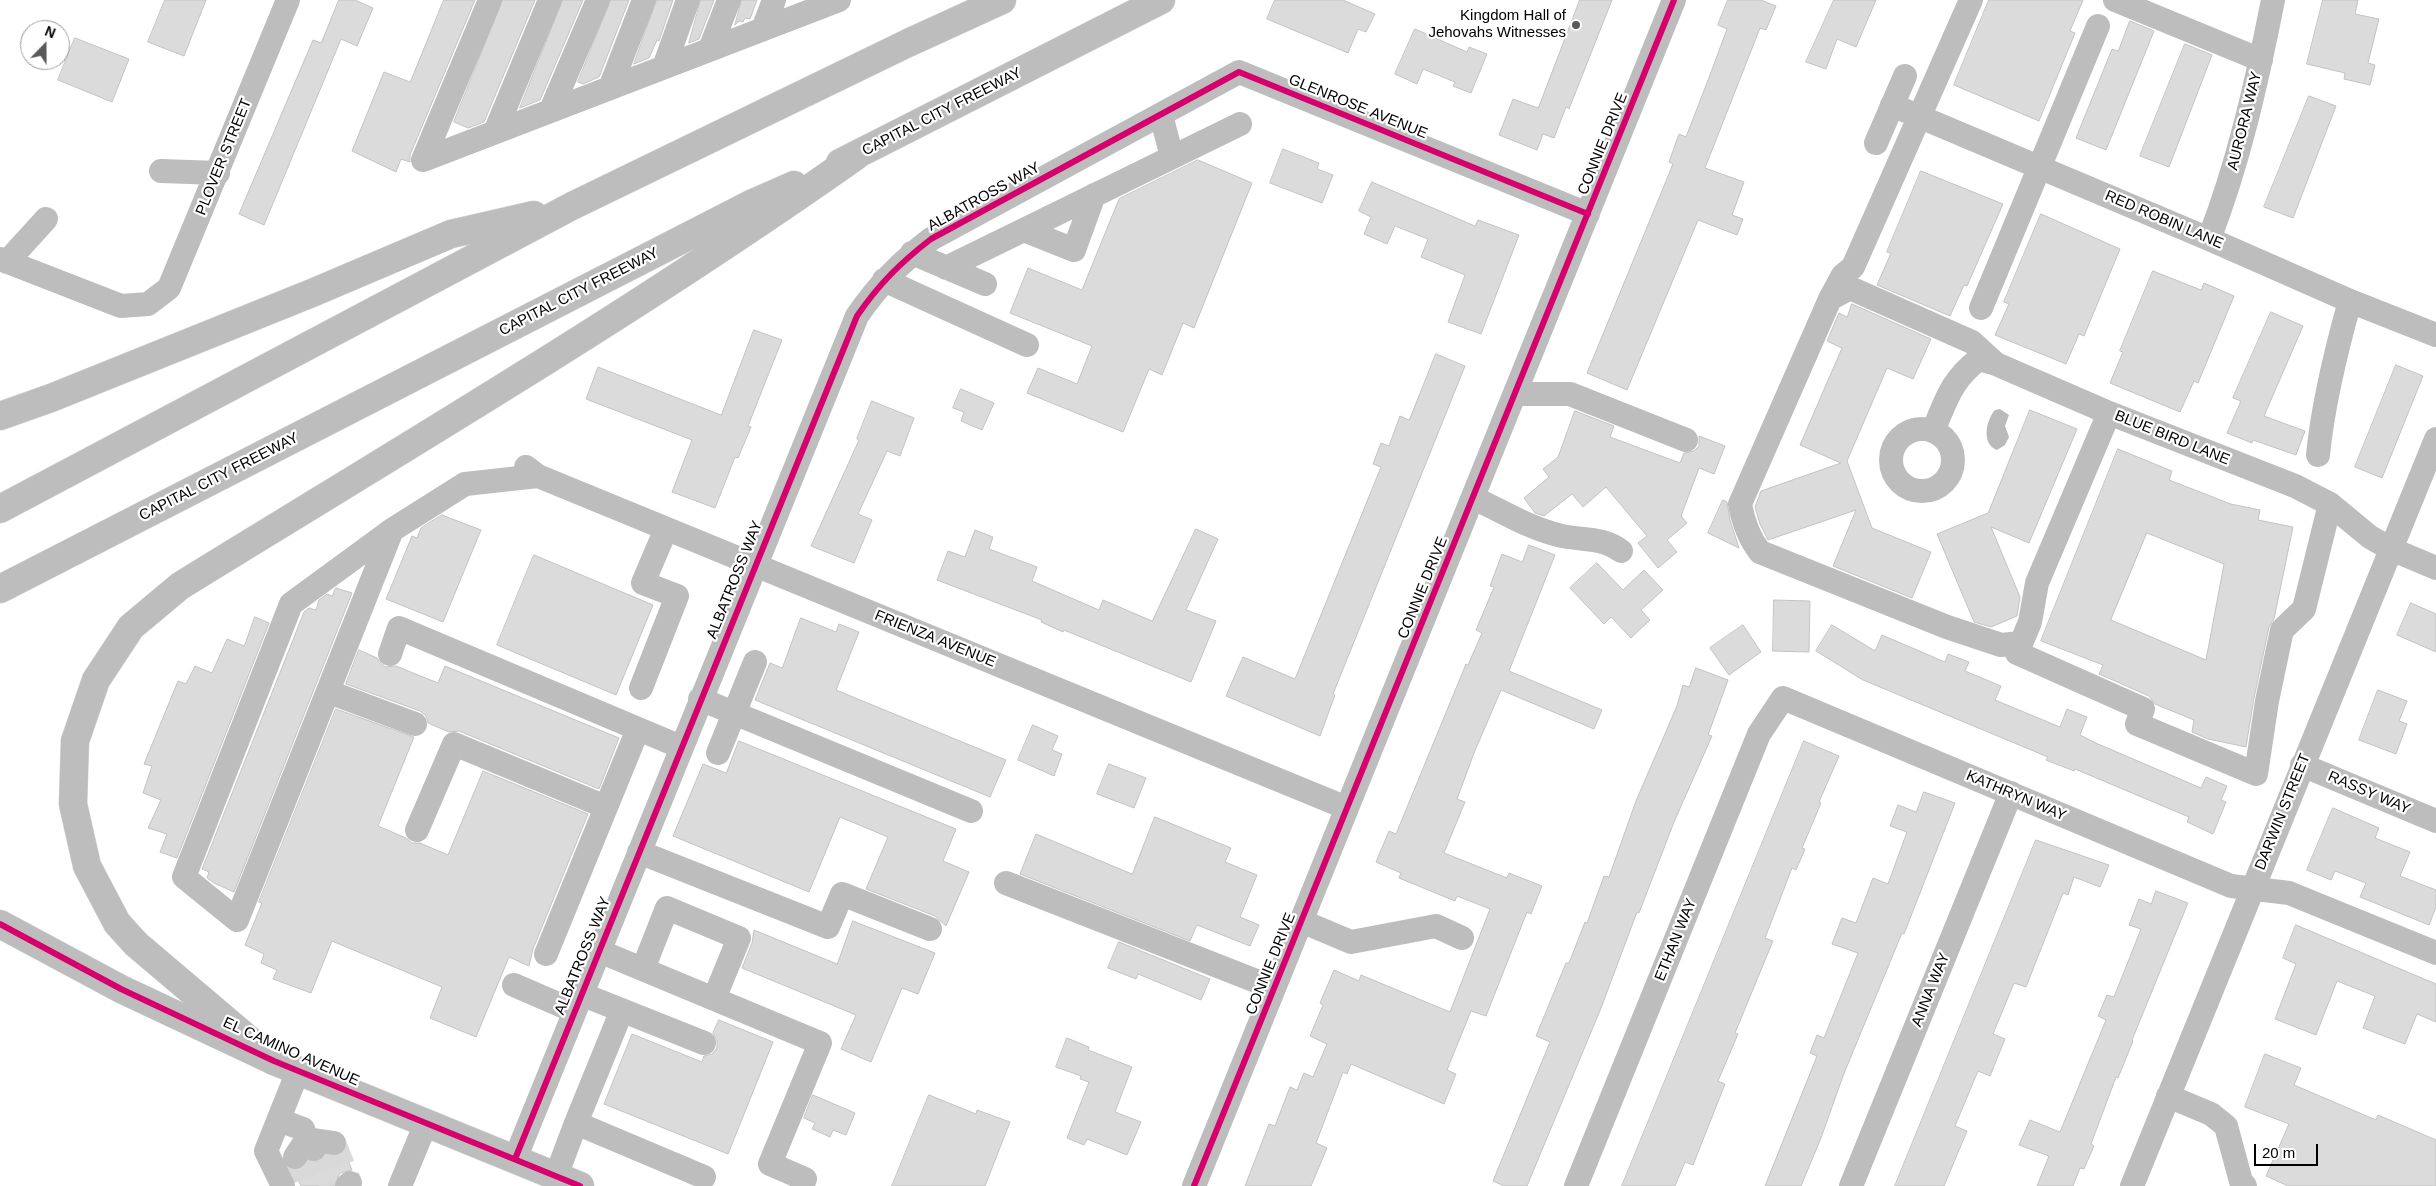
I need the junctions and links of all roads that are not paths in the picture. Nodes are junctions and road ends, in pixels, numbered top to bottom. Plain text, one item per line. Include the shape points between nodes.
1 (288, 0) edge
2 (490, 0) edge
3 (550, 0) edge
4 (598, 0) edge
5 (644, 0) edge
6 (688, 0) edge
7 (729, 0) edge
8 (774, 0) edge
9 (839, 0) edge
10 (1002, 0) edge
11 (1161, 0) edge
12 (1674, 0) edge
13 (1971, 0) edge
14 (2114, 0) edge
15 (2273, 0) edge
16 (810, 6) edge
17 (2098, 26) dead end
18 (762, 29) junction
19 (710, 49) junction
20 (2261, 60) junction
21 (664, 67) junction
22 (1905, 76) dead end
23 (610, 88) junction
24 (1892, 106) junction
25 (551, 110) junction
26 (1161, 115) junction
27 (1921, 117) junction
28 (1240, 124) dead end
29 (495, 132) junction
30 (1126, 134) joint
31 (1876, 143) dead end
32 (856, 156) junction
33 (1172, 157) junction
34 (2038, 167) junction
35 (161, 171) dead end
36 (218, 173) junction
37 (1043, 178) junction
38 (1094, 195) junction
39 (572, 206) junction
40 (1588, 214) junction
41 (1054, 215) junction
42 (46, 219) dead end
43 (1024, 230) junction
44 (2209, 239) junction
45 (912, 254) junction
46 (4, 261) edge
47 (946, 268) junction
48 (884, 280) junction
49 (985, 284) dead end
50 (1830, 299) junction
51 (2350, 301) junction
52 (1981, 308) dead end
53 (2436, 335) edge
54 (1027, 345) dead end
55 (1996, 364) junction
56 (1515, 394) junction
57 (2109, 413) junction
58 (0, 416) edge
59 (1933, 431) dead end
60 (2436, 439) edge
61 (1686, 440) dead end
62 (2318, 455) dead end
63 (1473, 498) junction
64 (2330, 504) junction
65 (0, 509) edge
66 (666, 529) junction
67 (392, 530) junction
68 (2391, 549) junction
69 (1621, 551) dead end
70 (754, 565) junction
71 (2436, 568) edge
72 (0, 589) edge
73 (2021, 643) junction
74 (390, 654) dead end
75 (755, 662) dead end
76 (641, 688) dead end
77 (329, 692) junction
78 (1783, 698) joint
79 (700, 699) junction
80 (734, 713) junction
81 (415, 724) dead end
82 (638, 729) junction
83 (681, 747) junction
84 (718, 753) dead end
85 (2302, 765) junction
86 (2256, 774) junction
87 (2292, 790) junction
88 (2011, 793) junction
89 (606, 807) junction
90 (1347, 808) junction
91 (970, 811) dead end
92 (2436, 821) edge
93 (417, 830) dead end
94 (639, 852) junction
95 (1006, 883) dead end
96 (2251, 890) junction
97 (1302, 921) junction
98 (0, 924) edge
99 (930, 929) dead end
100 (1462, 938) dead end
101 (599, 951) junction
102 (2436, 953) edge
103 (546, 954) dead end
104 (643, 969) junction
105 (514, 985) dead end
106 (1274, 988) junction
107 (714, 999) junction
108 (578, 1002) junction
109 (622, 1010) junction
110 (704, 1043) dead end
111 (286, 1066) junction
112 (2168, 1096) junction
113 (279, 1120) junction
114 (576, 1122) junction
115 (426, 1123) junction
116 (312, 1147) tunnel mouth
117 (515, 1159) junction
118 (704, 1177) dead end
119 (558, 1180) edge
120 (283, 1186) edge
121 (400, 1186) edge
122 (802, 1186) edge
123 (1194, 1186) edge
124 (1576, 1186) edge
125 (1851, 1186) edge
126 (2132, 1186) edge
127 (2245, 1186) edge

1 - 36 street, PLOVER STREET
2 - 29 street via 422,160
3 - 29 street
4 - 25 street
5 - 23 street
6 - 21 street
7 - 19 street
8 - 18 street
9 - 16 street
10 - 39 main road
11 - 32 main road, CAPITAL CITY FREEWAY
12 - 40 street, CONNIE DRIVE
13 - 27 street
14 - 20 street
15 - 20 street, AURORA WAY
16 - 18 street
17 - 34 street
18 - 19 street
19 - 21 street
20 - 44 street, AURORA WAY via 2226,194
21 - 23 street
22 - 24 street
23 - 25 street
24 - 27 street, RED ROBIN LANE
24 - 31 street
25 - 29 street
26 - 30 street, GLENROSE AVENUE
26 - 33 street
26 - 40 street, GLENROSE AVENUE via 1239,72
27 - 34 street, RED ROBIN LANE
27 - 50 street via 1905,144 1853,268 1843,274
28 - 33 street
30 - 37 street, ALBATROSS WAY
32 - 72 main road, CAPITAL CITY FREEWAY via 753,203
32 - 111 main road via 657,292 180,586 131,627 96,680 76,741 72,804 87,866 117,923 136,944
33 - 38 street
34 - 44 street, RED ROBIN LANE
34 - 52 street
35 - 36 street
36 - 46 street, PLOVER STREET via 170,288 148,304 121,306 108,303
37 - 41 street
37 - 45 street, ALBATROSS WAY via 931,239
38 - 41 street
38 - 43 street via 1074,250
39 - 58 main road via 451,234 312,293
39 - 65 main road
40 - 56 street, CONNIE DRIVE
41 - 43 street
42 - 46 street
43 - 47 street
44 - 51 street, RED ROBIN LANE
45 - 47 street
45 - 48 street, ALBATROSS WAY
47 - 49 street
48 - 54 street
48 - 70 street, ALBATROSS WAY via 857,316
50 - 55 street via 1850,288 1972,342
50 - 73 street via 1740,504 1742,518 1754,544 1760,552 1947,627 2002,646
51 - 53 street, RED ROBIN LANE
51 - 62 street via 2321,425
55 - 57 street, BLUE BIRD LANE
55 - 59 street, BLUE BIRD LANE via 1979,359 1963,371 1950,391
56 - 61 street via 1570,394
56 - 63 street, CONNIE DRIVE
57 - 64 street, BLUE BIRD LANE via 2295,486
57 - 73 street via 2037,583 2030,622
60 - 68 street, DARWIN STREET
63 - 69 street via 1558,536 1599,540
63 - 90 street, CONNIE DRIVE
64 - 68 street, BLUE BIRD LANE via 2370,537
64 - 86 street via 2304,609 2282,630
66 - 67 street, FRIENZA AVENUE via 531,471 465,484
66 - 70 street, FRIENZA AVENUE
66 - 76 street via 643,583 677,596
67 - 77 street
67 - 77 street via 291,604 184,877 236,920
68 - 71 street, BLUE BIRD LANE
68 - 85 street, DARWIN STREET
70 - 79 street, ALBATROSS WAY
70 - 90 street, FRIENZA AVENUE
73 - 86 street via 2017,653 2143,709 2137,724
74 - 82 street via 399,628
75 - 80 street
77 - 81 street
78 - 88 street, KATHRYN WAY
78 - 124 street, ETHAN WAY via 1759,734
79 - 80 street
79 - 83 street, ALBATROSS WAY
80 - 84 street
80 - 91 street
82 - 83 street
82 - 89 street
83 - 94 street, ALBATROSS WAY
85 - 87 street, DARWIN STREET
85 - 92 street, RASSY WAY
86 - 87 street
87 - 96 street, DARWIN STREET
88 - 96 street, KATHRYN WAY via 2231,886
88 - 125 street, ANNA WAY
89 - 93 street via 454,744
89 - 103 street
90 - 97 street, CONNIE DRIVE
94 - 99 street via 828,927 842,894
94 - 101 street, ALBATROSS WAY
95 - 106 street
96 - 102 street, KATHRYN WAY via 2289,893
96 - 112 street, DARWIN STREET
97 - 100 street via 1351,942 1436,926
97 - 106 street, CONNIE DRIVE
98 - 111 main road, EL CAMINO AVENUE via 121,989
101 - 104 street
101 - 108 street, ALBATROSS WAY
104 - 107 street
104 - 107 street via 667,908 730,934 739,938
105 - 108 street
106 - 123 street, CONNIE DRIVE
107 - 122 street via 820,1043 770,1164 805,1179
108 - 109 street
108 - 117 street, ALBATROSS WAY
109 - 110 street
109 - 114 street
111 - 113 street
111 - 115 main road, EL CAMINO AVENUE
112 - 126 street, DARWIN STREET
112 - 127 street via 2212,1114 2226,1126 2242,1185
113 - 116 street via 303,1130
113 - 120 street via 266,1151
114 - 118 street
114 - 119 street
115 - 117 main road, EL CAMINO AVENUE
115 - 121 street
117 - 119 main road, EL CAMINO AVENUE

